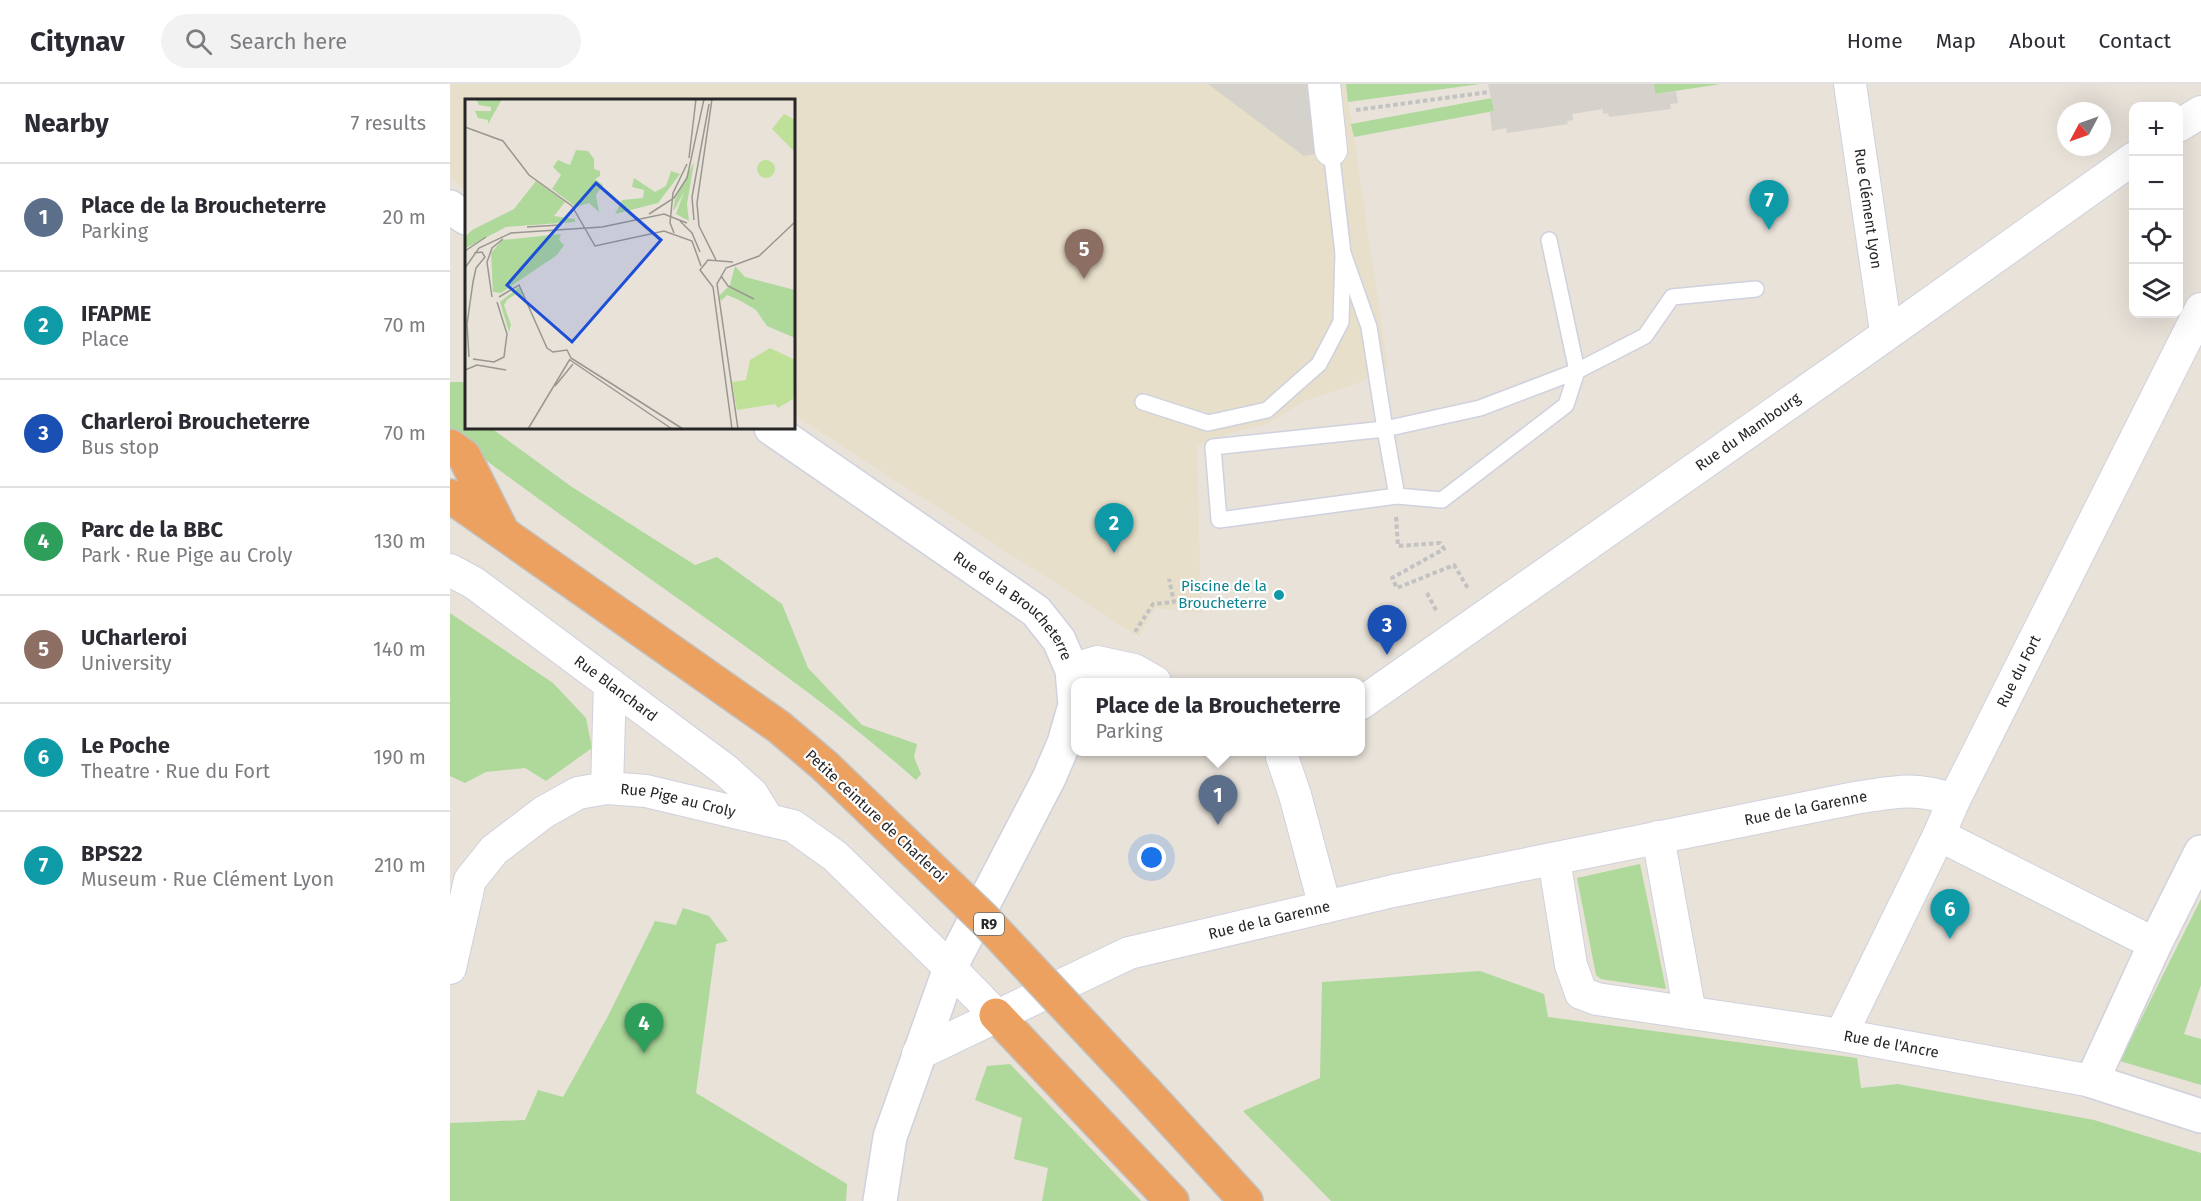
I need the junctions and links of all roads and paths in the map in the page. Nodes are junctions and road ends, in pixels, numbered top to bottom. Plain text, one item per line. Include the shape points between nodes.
1 (1850, 84) edge
2 (1489, 93) dead end
3 (1326, 99) edge
4 (2201, 112) edge
5 (2183, 123) edge
6 (1331, 150) joint
7 (2129, 161) edge
8 (450, 207) edge
9 (465, 217) edge
10 (1549, 240) dead end
11 (1343, 253) junction
12 (1756, 289) dead end
13 (2201, 309) edge
14 (1887, 332) junction
15 (1577, 371) junction
16 (1143, 402) dead end
17 (772, 429) edge
18 (1385, 429) junction
19 (450, 446) edge
20 (450, 496) edge
21 (1397, 496) junction
22 (1396, 525) dead end
23 (503, 531) junction
24 (450, 570) edge
25 (1169, 579) dead end
26 (1469, 591) dead end
27 (1427, 593) dead end
28 (1437, 612) dead end
29 (1135, 632) dead end
30 (1072, 670) junction
31 (1073, 678) edge
32 (1149, 678) edge
33 (610, 684) junction
34 (1365, 700) edge
35 (1071, 719) edge
36 (1282, 756) edge
37 (607, 788) junction
38 (1954, 800) junction
39 (768, 820) junction
40 (1939, 835) junction
41 (1658, 837) junction
42 (2201, 852) edge
43 (1554, 858) junction
44 (1325, 907) junction
45 (2155, 944) junction
46 (450, 968) edge
47 (950, 968) junction
48 (1690, 1013) junction
49 (996, 1015) junction
50 (1841, 1035) junction
51 (918, 1054) junction
52 (2092, 1081) junction
53 (2201, 1116) edge
54 (880, 1201) edge
55 (1172, 1201) edge
56 (1246, 1201) edge

1 - 14 street, Rue Clément Lyon
2 - 3 path
3 - 6 street
4 - 5 street
6 - 11 lane
7 - 14 street, Rue du Mambourg
8 - 9 main road
10 - 15 lane
11 - 16 lane via 1341,322 1319,364 1267,410 1208,423
11 - 18 lane via 1369,327
12 - 15 lane via 1672,297 1646,336
13 - 38 street, Rue du Fort
14 - 34 street, Rue du Mambourg
15 - 18 lane via 1480,408
15 - 21 lane via 1566,405 1442,500
17 - 30 main road, Rue de la Broucheterre via 1036,611 1059,640
18 - 21 lane
18 - 21 lane via 1213,447 1219,520
19 - 23 highway via 464,456
20 - 23 highway, Petite ceinture de Charleroi / R9
22 - 26 path via 1398,546 1440,543 1444,549 1392,578 1397,588 1454,565
23 - 56 highway, Petite ceinture de Charleroi / R9, bridge via 779,727 825,766 985,920
24 - 33 street, Rue Blanchard via 474,583
25 - 29 path via 1174,602 1153,604
27 - 28 path
30 - 31 main road, Rue de la Broucheterre
30 - 32 street via 1097,662 1134,669
33 - 37 street
33 - 39 street, Rue Blanchard via 724,769 752,794
35 - 47 main road, Rue de la Broucheterre via 1049,778
36 - 44 street
37 - 39 street, Rue Pige au Croly via 646,791
37 - 46 street, Rue Pige au Croly via 578,793 544,812 494,850 470,880
38 - 40 street, Rue du Fort
38 - 41 street, Rue de la Garenne via 1908,790
39 - 47 street, Rue Pige au Croly via 793,826 835,856
40 - 45 street
40 - 50 street, Rue du Fort
41 - 43 street, Rue de la Garenne
41 - 48 street
42 - 45 main road
43 - 44 street, Rue de la Garenne
43 - 48 street via 1571,965 1581,993 1597,999
44 - 49 street, Rue de la Garenne via 1129,953
45 - 52 main road
47 - 49 street, Rue Pige au Croly
47 - 51 main road, Rue de la Broucheterre
48 - 50 street, Rue de l'Ancre
49 - 51 street, Rue de la Garenne
49 - 55 highway
50 - 52 street, Rue de l'Ancre
51 - 54 main road, Rue de la Broucheterre via 890,1137
52 - 53 main road, Rue de l'Ancre

